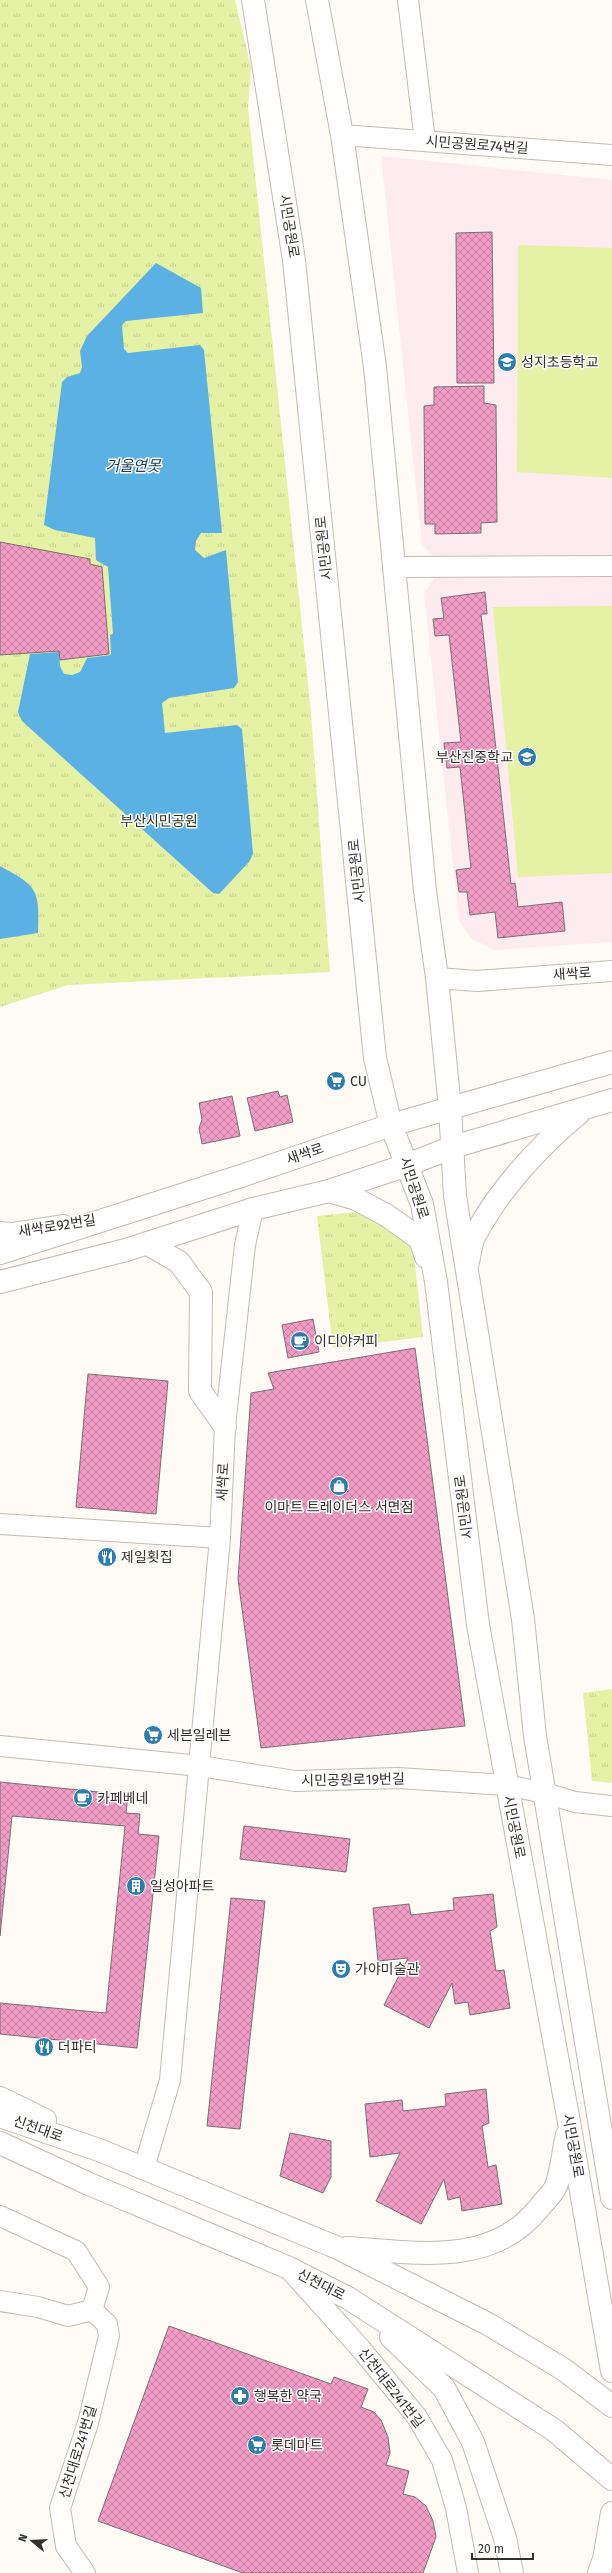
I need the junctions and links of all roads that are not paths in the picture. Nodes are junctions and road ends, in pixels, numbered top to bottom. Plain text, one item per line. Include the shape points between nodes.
1 (254, 0) edge
2 (317, 0) edge
3 (408, 0) edge
4 (342, 135) junction
5 (425, 141) junction
6 (612, 155) edge
7 (612, 566) edge
8 (394, 567) junction
9 (612, 971) edge
10 (437, 978) junction
11 (612, 1062) edge
12 (612, 1100) edge
13 (450, 1108) junction
14 (584, 1108) junction
15 (391, 1125) junction
16 (453, 1147) junction
17 (407, 1165) junction
18 (329, 1191) junction
19 (253, 1210) junction
20 (113, 1217) junction
21 (0, 1233) edge
22 (148, 1244) junction
23 (0, 1253) edge
24 (466, 1270) junction
25 (436, 1282) junction
26 (0, 1283) edge
27 (225, 1426) junction
28 (0, 1524) edge
29 (220, 1538) junction
30 (0, 1746) edge
31 (200, 1766) junction
32 (506, 1785) junction
33 (545, 1793) junction
34 (612, 1806) edge
35 (0, 2098) edge
36 (0, 2116) edge
37 (569, 2122) junction
38 (0, 2143) edge
39 (99, 2150) junction
40 (0, 2160) edge
41 (144, 2168) junction
42 (89, 2184) junction
43 (611, 2190) edge
44 (0, 2216) edge
45 (338, 2248) junction
46 (289, 2268) junction
47 (348, 2298) junction
48 (0, 2301) edge
49 (92, 2310) junction
50 (612, 2371) edge
51 (612, 2406) edge
52 (612, 2479) edge
53 (612, 2513) edge
54 (85, 2573) edge
55 (468, 2573) edge
56 (512, 2573) edge
57 (599, 2573) edge

1 - 15 main road, 시민공원로 via 294,260 375,1058
2 - 4 main road, 시민공원로
3 - 5 street
4 - 5 street, 시민공원로74번길
4 - 8 main road, 시민공원로 via 375,367
5 - 6 street, 시민공원로74번길
7 - 8 street
8 - 10 main road, 시민공원로 via 425,891
9 - 10 street, 새싹로 via 477,981
10 - 13 main road, 시민공원로
11 - 13 main road, 새싹로
12 - 14 main road
13 - 15 main road, 새싹로
13 - 16 main road, 시민공원로
14 - 16 main road
14 - 24 main road via 551,1136 512,1182 474,1236
15 - 17 main road, 시민공원로
15 - 20 main road, 새싹로
16 - 17 main road
16 - 24 main road, 시민공원로 via 455,1196
17 - 18 main road
17 - 25 main road, 시민공원로 via 422,1204
18 - 19 main road
18 - 25 main road via 356,1199 386,1214 420,1239
19 - 22 main road
19 - 27 street, 새싹로 via 245,1245
20 - 21 main road, 새싹로92번길 via 12,1234
20 - 23 main road, 새싹로
22 - 26 main road
22 - 27 main road via 179,1262 200,1292 200,1391
24 - 33 main road, 시민공원로 via 522,1619 535,1736
25 - 32 main road, 시민공원로 via 478,1625
27 - 29 street, 새싹로
28 - 29 street
29 - 31 street
30 - 31 street, 시민공원로19번길
31 - 32 street, 시민공원로19번길 via 295,1781 398,1778
31 - 41 street via 170,2080
32 - 33 street, 시민공원로19번길
32 - 37 main road, 시민공원로
33 - 34 street, 시민공원로19번길 via 575,1802
33 - 43 main road, 시민공원로
35 - 39 main road via 18,2105
36 - 39 main road, 신천대로
37 - 45 main road via 556,2187 530,2220 509,2236 476,2249 441,2254
37 - 50 main road, 시민공원로
38 - 42 main road, 신천대로
39 - 41 main road, 신천대로
40 - 42 main road
41 - 45 main road, 신천대로
42 - 46 main road, 신천대로
44 - 49 street via 76,2251 99,2287
45 - 51 main road, 신천대로 via 488,2324 563,2369
46 - 47 main road, 신천대로
46 - 55 street, 신천대로241번길 via 361,2349 416,2417 442,2460 456,2508
47 - 52 main road, 신천대로 via 554,2430
47 - 56 main road via 444,2388 473,2442 505,2538
48 - 49 street via 38,2307 68,2316
49 - 54 street, 신천대로241번길 via 108,2324 109,2336 88,2423 60,2508 66,2546
53 - 57 main road

